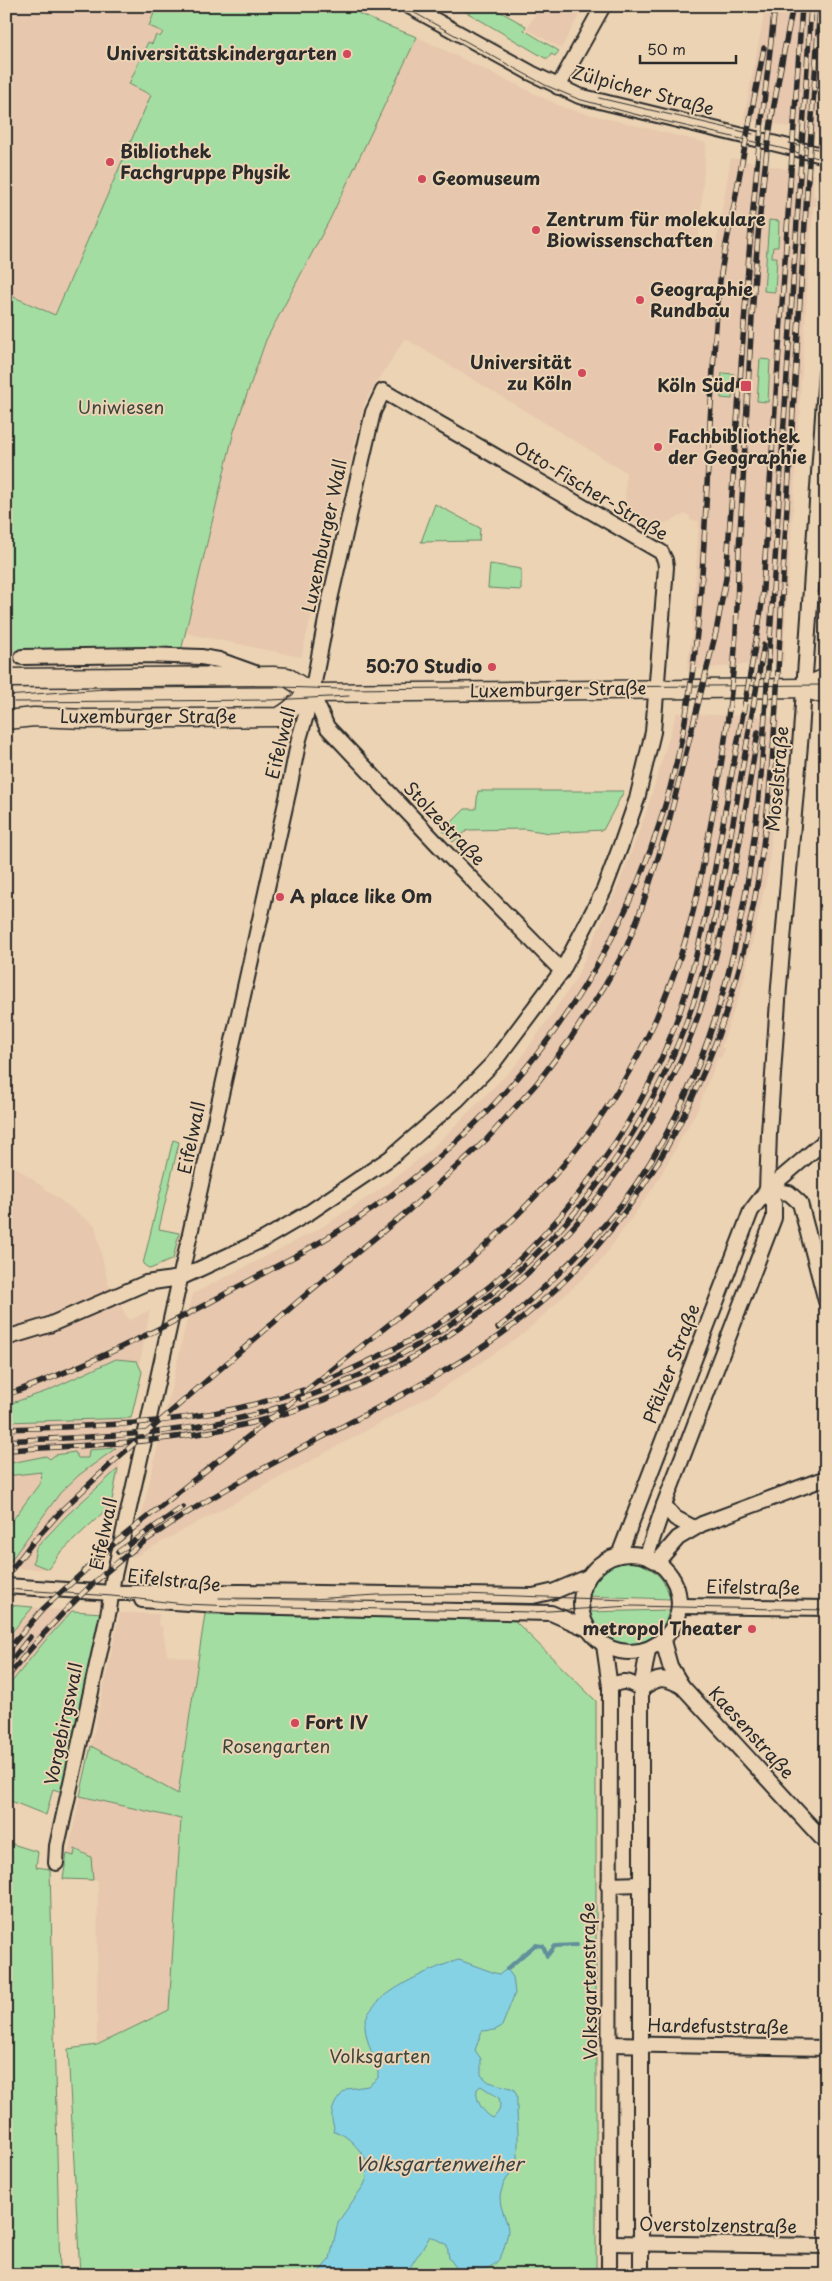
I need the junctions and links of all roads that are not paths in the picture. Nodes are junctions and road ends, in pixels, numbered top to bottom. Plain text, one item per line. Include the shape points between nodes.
1 (408, 6) edge
2 (603, 6) edge
3 (558, 88) junction
4 (826, 156) edge
5 (826, 372) edge
6 (383, 390) joint
7 (22, 657) tunnel mouth
8 (263, 676) junction
9 (6, 678) edge
10 (826, 678) edge
11 (803, 688) junction
12 (657, 689) junction
13 (312, 693) junction
14 (826, 695) edge
15 (6, 720) edge
16 (562, 972) junction
17 (826, 1140) edge
18 (767, 1190) junction
19 (180, 1278) junction
20 (826, 1301) edge
21 (6, 1338) edge
22 (826, 1478) edge
23 (664, 1505) junction
24 (694, 1528) junction
25 (619, 1555) junction
26 (652, 1558) junction
27 (588, 1577) junction
28 (6, 1586) edge
29 (112, 1593) junction
30 (680, 1606) junction
31 (826, 1608) edge
32 (588, 1629) junction
33 (663, 1640) junction
34 (604, 1645) junction
35 (648, 1650) junction
36 (682, 1686) junction
37 (610, 1687) junction
38 (641, 1689) junction
39 (826, 1843) edge
40 (56, 1863) dead end
41 (642, 1884) junction
42 (608, 1885) junction
43 (610, 2044) junction
44 (642, 2044) junction
45 (826, 2048) edge
46 (609, 2243) junction
47 (641, 2244) junction
48 (826, 2246) edge
49 (609, 2275) edge
50 (641, 2275) edge

1 - 3 street, Zülpicher Straße
2 - 3 street
3 - 4 street, Zülpicher Straße via 607,104
5 - 11 street, Moselstraße
6 - 12 street, Otto-Fischer-Straße via 661,552 666,564
6 - 13 street, Luxemburger Wall via 373,412 359,470
7 - 8 street via 202,657
8 - 9 main road
8 - 13 main road via 287,677
10 - 11 main road, Luxemburger Straße
11 - 12 main road, Luxemburger Straße
11 - 14 main road, Luxemburger Straße
11 - 18 street, Moselstraße via 779,986
12 - 13 main road, Luxemburger Straße
12 - 16 street, Otto-Fischer-Straße via 653,732 636,799 604,890
13 - 15 main road, Luxemburger Straße via 278,717 34,717
13 - 16 street, Stolzestraße via 327,727
13 - 19 street, Eifelwall via 295,756
16 - 19 street, Otto-Fischer-Straße via 493,1062 457,1100 390,1158 256,1243
17 - 18 street, Pfälzer Straße
18 - 20 street via 789,1193 800,1203
18 - 23 street via 774,1204 774,1218
18 - 25 street, Pfälzer Straße via 751,1211
19 - 21 street, Otto-Fischer-Straße via 146,1283 49,1324
19 - 29 street, Eifelwall
22 - 24 street
23 - 24 street via 675,1518
23 - 26 street
24 - 26 street
25 - 26 street
25 - 27 street via 604,1561
26 - 30 street via 674,1580
27 - 29 street, Eifelstraße via 533,1596
27 - 32 street via 581,1604
28 - 29 street
29 - 32 street, Eifelstraße via 184,1604 551,1613
29 - 40 street, Vorgebirgswall
30 - 31 street, Eifelstraße
30 - 33 street via 677,1619
32 - 34 street
33 - 35 street
33 - 36 street, Kaesenstraße via 670,1666
34 - 35 street via 620,1652
34 - 37 street, Volksgartenstraße
35 - 38 street
36 - 38 street via 669,1679 655,1679
36 - 39 street, Kaesenstraße
37 - 38 street via 617,1682 630,1682
37 - 42 street, Volksgartenstraße
38 - 41 street
41 - 42 street
41 - 44 street
42 - 43 street, Volksgartenstraße
43 - 44 street, Hardefuststraße
43 - 46 street, Volksgartenstraße
44 - 45 street, Hardefuststraße
44 - 47 street
46 - 47 street, Overstolzenstraße
46 - 49 street, Volksgartenstraße
47 - 48 street, Overstolzenstraße
47 - 50 street

